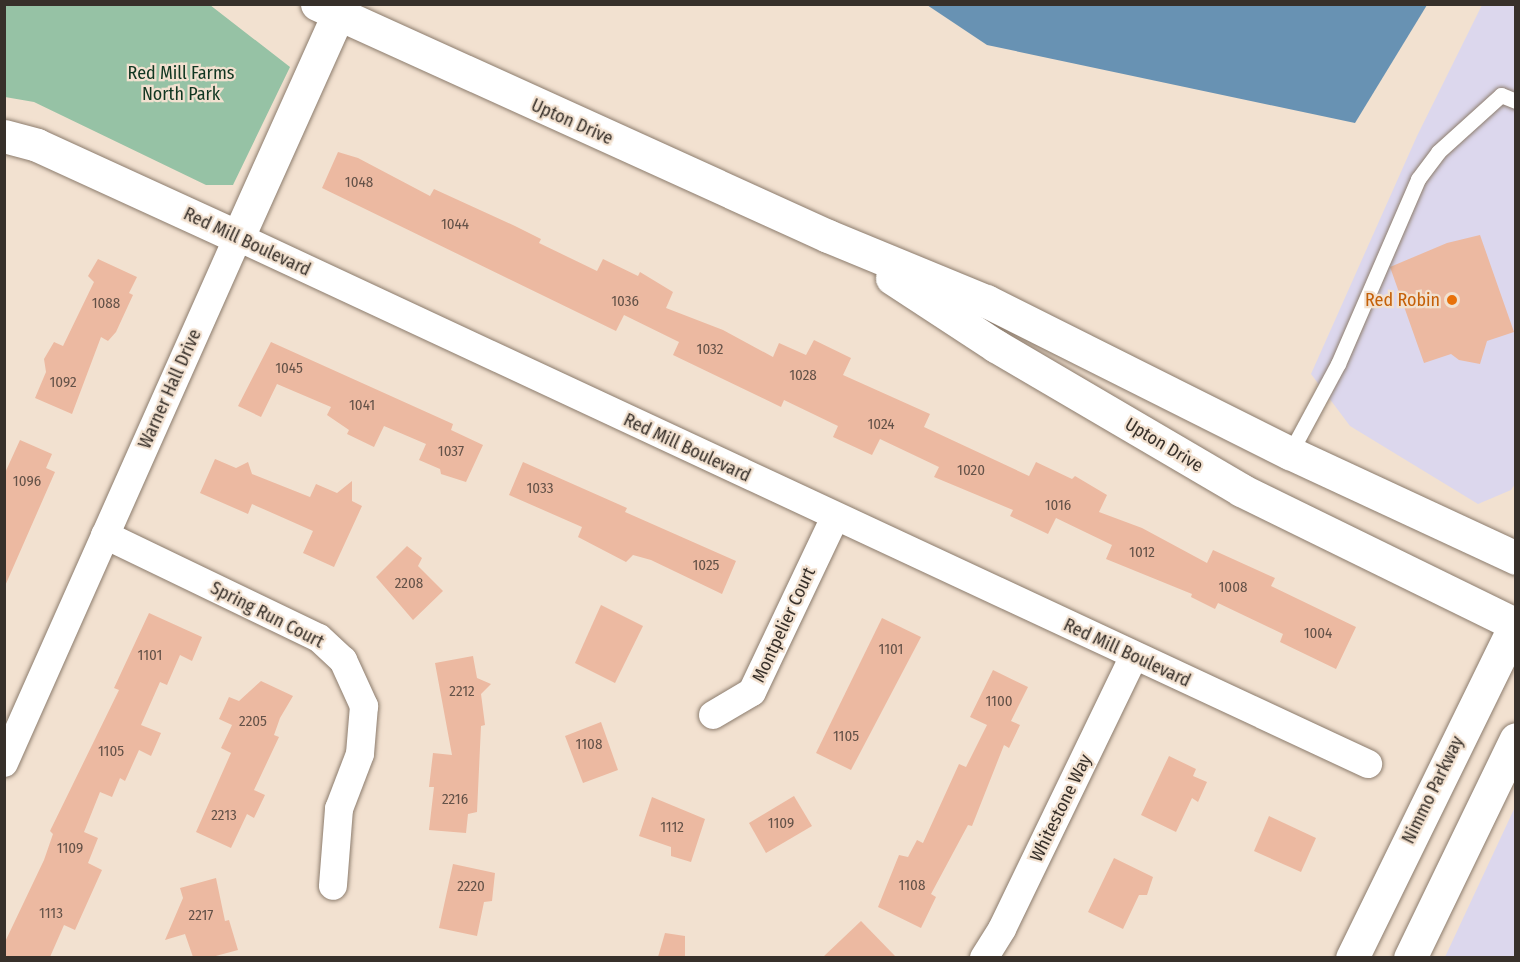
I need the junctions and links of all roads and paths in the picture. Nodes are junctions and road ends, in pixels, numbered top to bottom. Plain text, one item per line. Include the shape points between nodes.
1 (327, 10) edge
2 (1515, 101) edge
3 (4, 136) edge
4 (828, 236) junction
5 (237, 237) junction
6 (1290, 453) junction
7 (835, 517) junction
8 (105, 535) junction
9 (1515, 558) edge
10 (1515, 624) edge
11 (1134, 656) junction
12 (713, 715) dead end
13 (1515, 739) edge
14 (4, 763) edge
15 (1368, 764) dead end
16 (333, 886) dead end
17 (984, 957) edge
18 (1352, 957) edge
19 (1410, 957) edge

1 - 4 main road, Upton Drive
1 - 5 main road, Warner Hall Drive
2 - 6 lane via 1501,95 1438,152 1418,179 1338,364
3 - 5 main road, Red Mill Boulevard via 37,146
4 - 6 main road, Upton Drive via 986,301
4 - 10 main road, Upton Drive via 996,346 1241,490
5 - 7 street, Red Mill Boulevard
5 - 8 street, Warner Hall Drive
6 - 9 main road, Upton Drive
7 - 11 street, Red Mill Boulevard
7 - 12 street, Montpelier Court via 752,692
8 - 14 street, Warner Hall Drive
8 - 16 street, Spring Run Court via 319,638 343,660 364,706 360,754 339,809
10 - 18 main road, Nimmo Parkway
11 - 15 street, Red Mill Boulevard
11 - 17 street, Whitestone Way via 1002,929
13 - 19 main road

